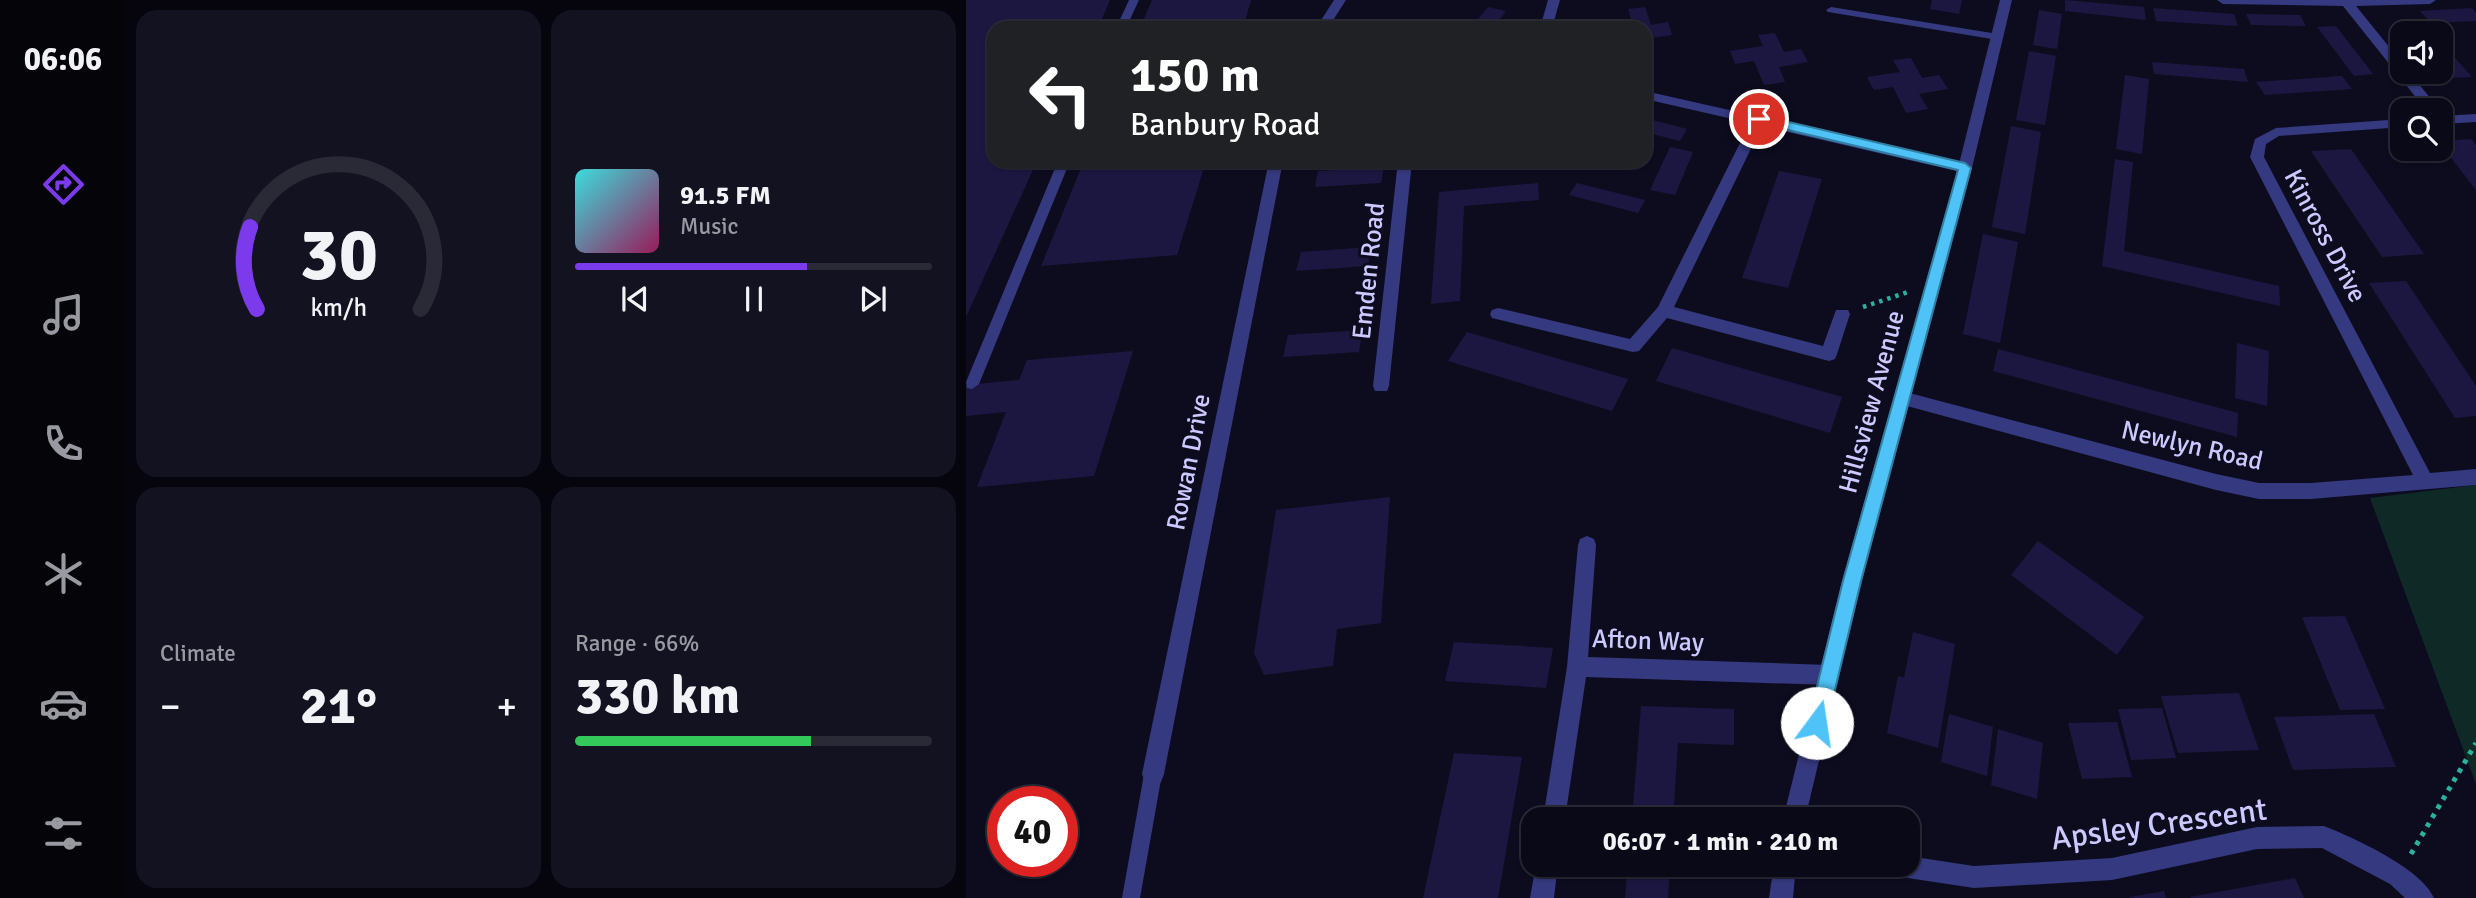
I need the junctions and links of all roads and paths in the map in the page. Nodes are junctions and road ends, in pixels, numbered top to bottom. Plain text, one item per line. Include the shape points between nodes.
1 (1133, 0) edge
2 (1340, 0) edge
3 (1553, 0) edge
4 (2006, 0) edge
5 (2223, 0) edge
6 (2430, 0) edge
7 (2346, 2) junction
8 (1831, 10) dead end
9 (1124, 21) edge
10 (1326, 21) edge
11 (1548, 21) edge
12 (1998, 37) junction
13 (1652, 96) edge
14 (2423, 98) edge
15 (2476, 118) edge
16 (1759, 119) junction
17 (2453, 119) edge
18 (2390, 124) edge
19 (1061, 168) edge
20 (1275, 168) edge
21 (1404, 168) edge
22 (1965, 168) junction
23 (1933, 284) junction
24 (1664, 311) junction
25 (1498, 314) dead end
26 (1842, 314) joint
27 (972, 384) dead end
28 (1381, 386) dead end
29 (1902, 398) junction
30 (2476, 477) edge
31 (2425, 481) junction
32 (1587, 545) dead end
33 (1577, 667) junction
34 (1829, 675) junction
35 (2476, 743) edge
36 (1153, 774) joint
37 (1556, 807) edge
38 (1797, 807) edge
39 (1920, 869) edge
40 (2398, 876) junction
41 (1545, 877) edge
42 (1783, 877) edge
43 (1131, 898) edge
44 (1542, 898) edge
45 (1781, 898) edge
46 (2422, 898) edge

1 - 9 lane
2 - 10 street
3 - 11 street
4 - 12 street, Hillsview Avenue
5 - 7 street
6 - 7 street
7 - 14 street
8 - 12 lane
12 - 22 street, Hillsview Avenue
13 - 16 street
15 - 17 street
16 - 22 street
16 - 24 street
18 - 31 street, Kinross Drive via 2276,132 2260,142 2257,157
19 - 27 lane
20 - 36 street, Rowan Drive
21 - 28 street, Emden Road
22 - 23 street, Hillsview Avenue
23 - 26 path
23 - 29 street, Hillsview Avenue
24 - 25 street via 1633,346
24 - 26 street via 1829,354
29 - 31 street, Newlyn Road via 2259,491
29 - 34 street, Hillsview Avenue
30 - 31 street, Newlyn Road
32 - 33 street
33 - 34 street, Afton Way
33 - 37 street, Afton Way
34 - 38 street, Hillsview Avenue
35 - 40 path
36 - 43 lane
39 - 40 street, Apsley Crescent via 1974,877 2098,870 2257,838 2323,837
40 - 46 street, Apsley Crescent
41 - 44 street
42 - 45 street

